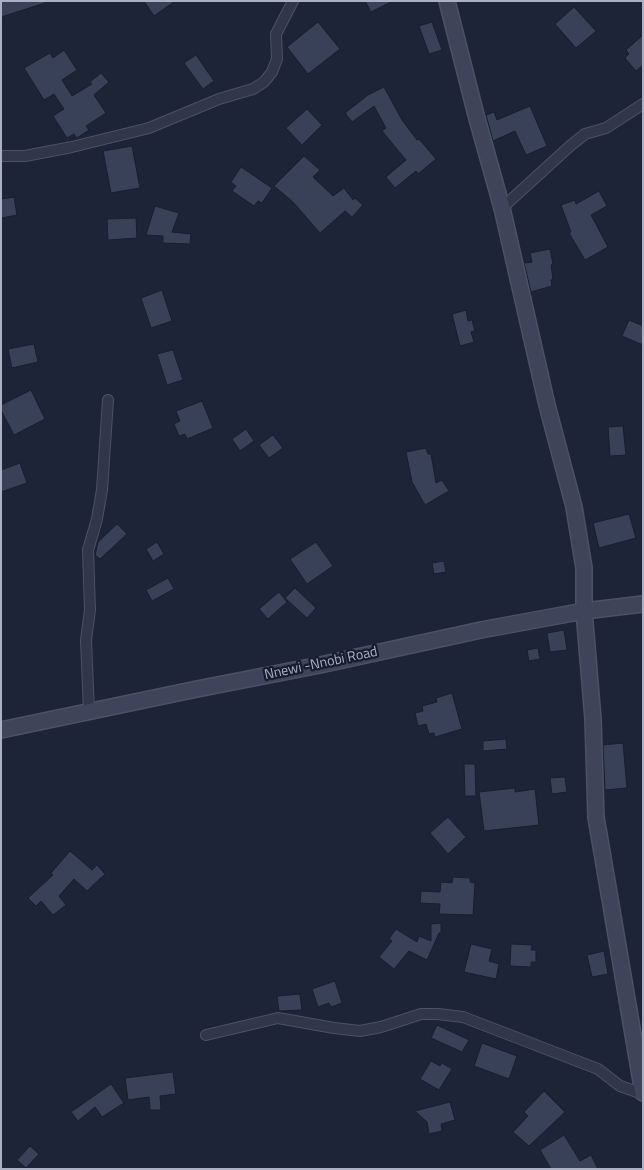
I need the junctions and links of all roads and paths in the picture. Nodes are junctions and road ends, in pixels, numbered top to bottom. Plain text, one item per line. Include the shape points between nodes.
1 (293, 1) edge
2 (447, 1) edge
3 (643, 104) edge
4 (1, 156) edge
5 (502, 208) junction
6 (108, 400) dead end
7 (643, 604) edge
8 (584, 611) junction
9 (89, 712) junction
10 (1, 730) edge
11 (206, 1035) dead end
12 (643, 1093) edge

1 - 4 street via 276,34 277,59 272,72 253,89 219,99 149,128 25,156
2 - 5 street
3 - 5 street via 606,128 585,134
5 - 8 street via 574,507 584,568
6 - 9 street via 102,490 98,519 88,550 90,610 86,640
7 - 8 street, Nnewi -Nnobi Road
8 - 9 street, Nnewi -Nnobi Road
8 - 12 street via 593,719 596,817
9 - 10 street, Nnewi -Nnobi Road
11 - 12 street via 278,1018 360,1030 421,1014 463,1017 598,1069 620,1086

